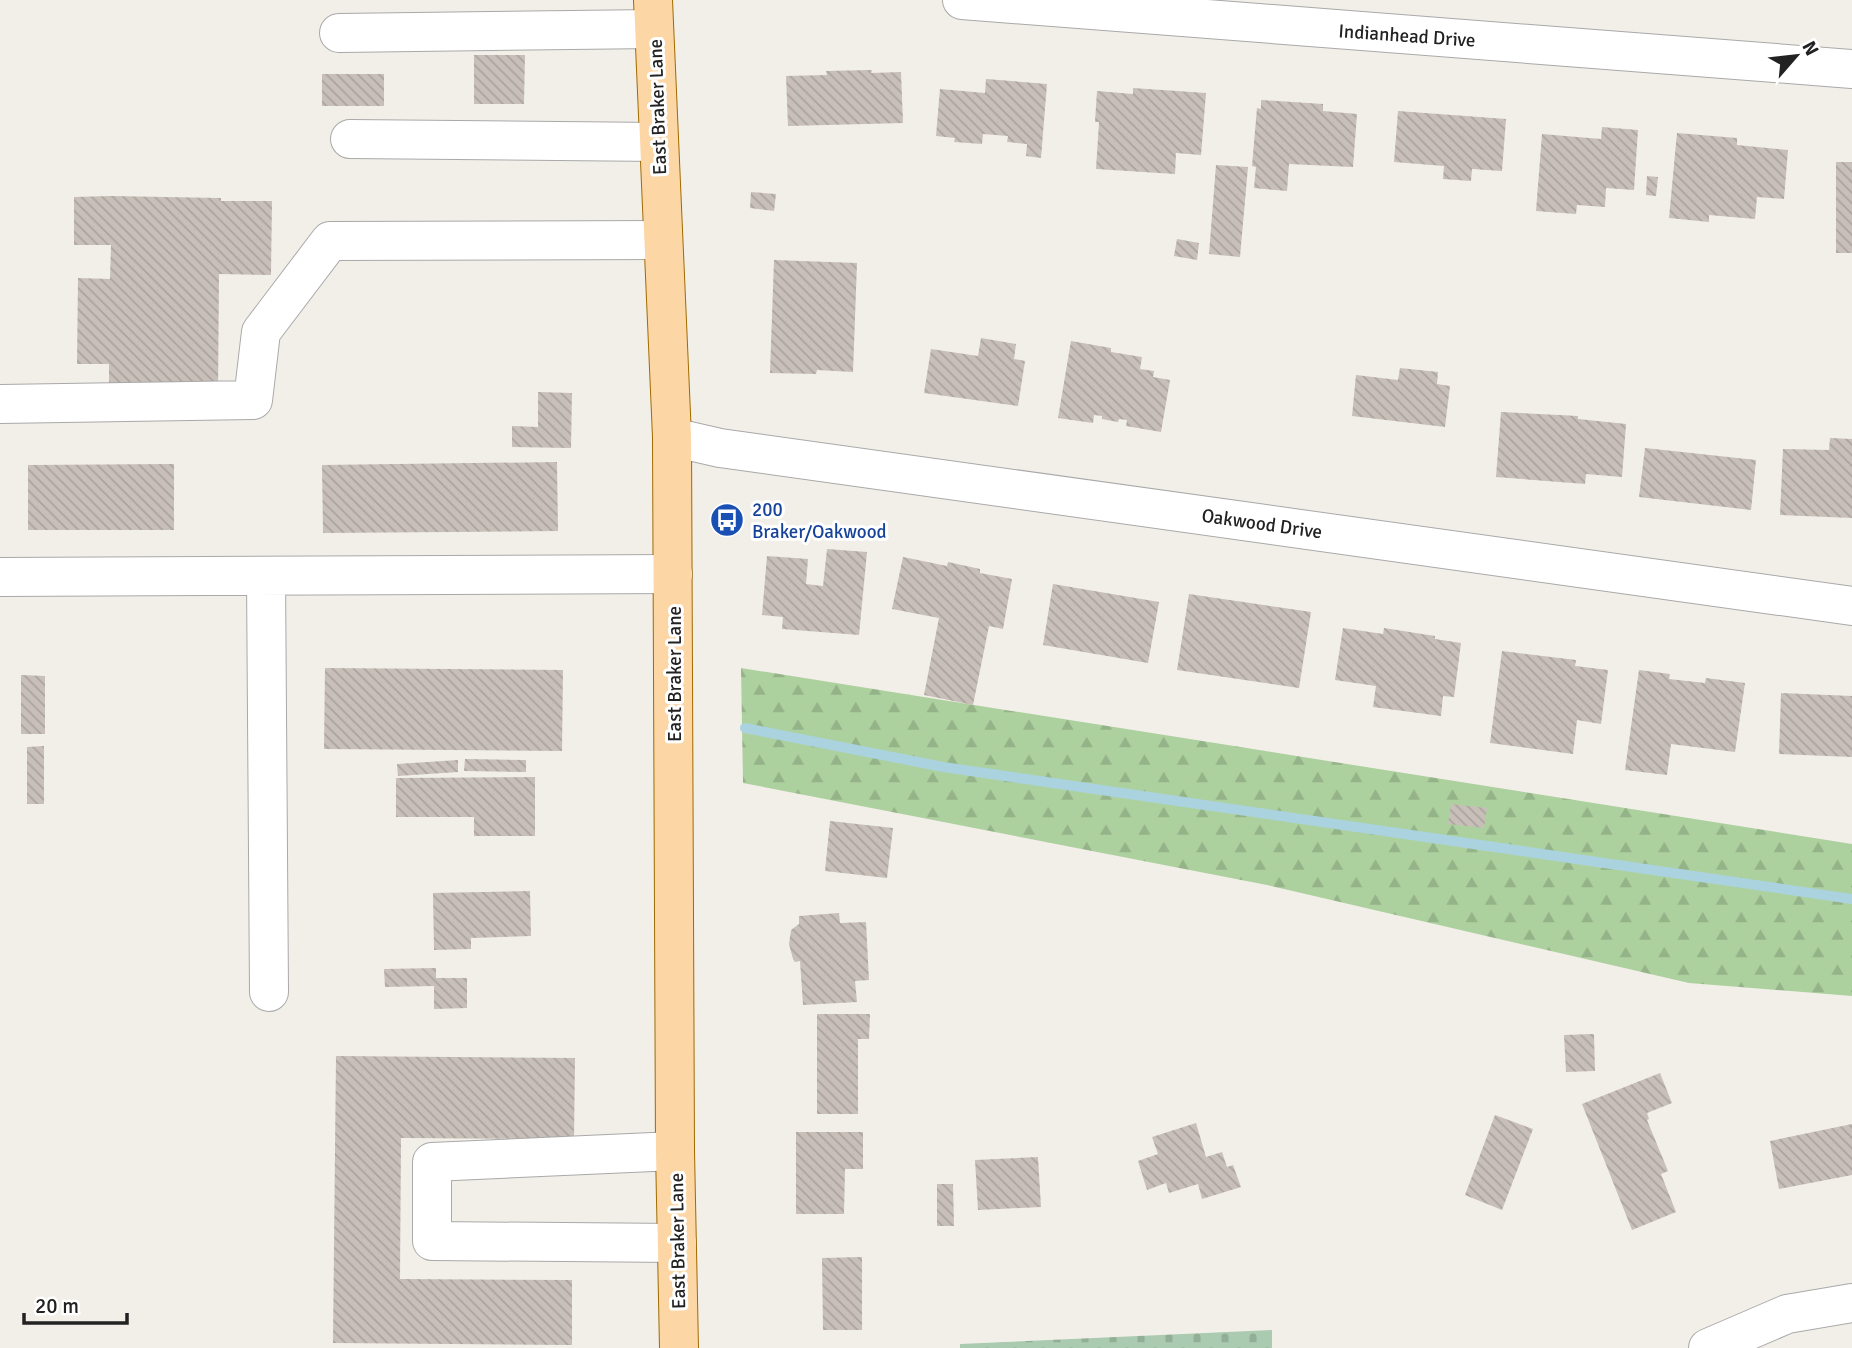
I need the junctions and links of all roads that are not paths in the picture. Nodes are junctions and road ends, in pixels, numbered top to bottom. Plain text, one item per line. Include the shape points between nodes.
1 (962, 0) edge
2 (653, 15) edge
3 (339, 33) dead end
4 (1852, 69) edge
5 (350, 139) dead end
6 (659, 142) junction
7 (663, 240) junction
8 (0, 404) edge
9 (672, 437) junction
10 (673, 574) junction
11 (266, 576) junction
12 (0, 578) edge
13 (1852, 606) edge
14 (269, 992) dead end
15 (675, 1151) junction
16 (677, 1242) junction
17 (1852, 1303) edge
18 (679, 1348) edge
19 (1708, 1348) edge

1 - 4 street, Indianhead Drive
2 - 3 street
2 - 6 main road, East Braker Lane
5 - 6 street
6 - 7 main road, East Braker Lane
7 - 8 street via 330,241 261,332 253,400
7 - 9 main road, East Braker Lane
9 - 10 main road, East Braker Lane
9 - 13 street, Oakwood Drive via 720,448
10 - 11 street
10 - 15 main road, East Braker Lane
11 - 12 street
11 - 14 street
15 - 16 main road, East Braker Lane
15 - 16 street via 432,1162 432,1241
16 - 18 main road, East Braker Lane
17 - 19 street via 1787,1314

